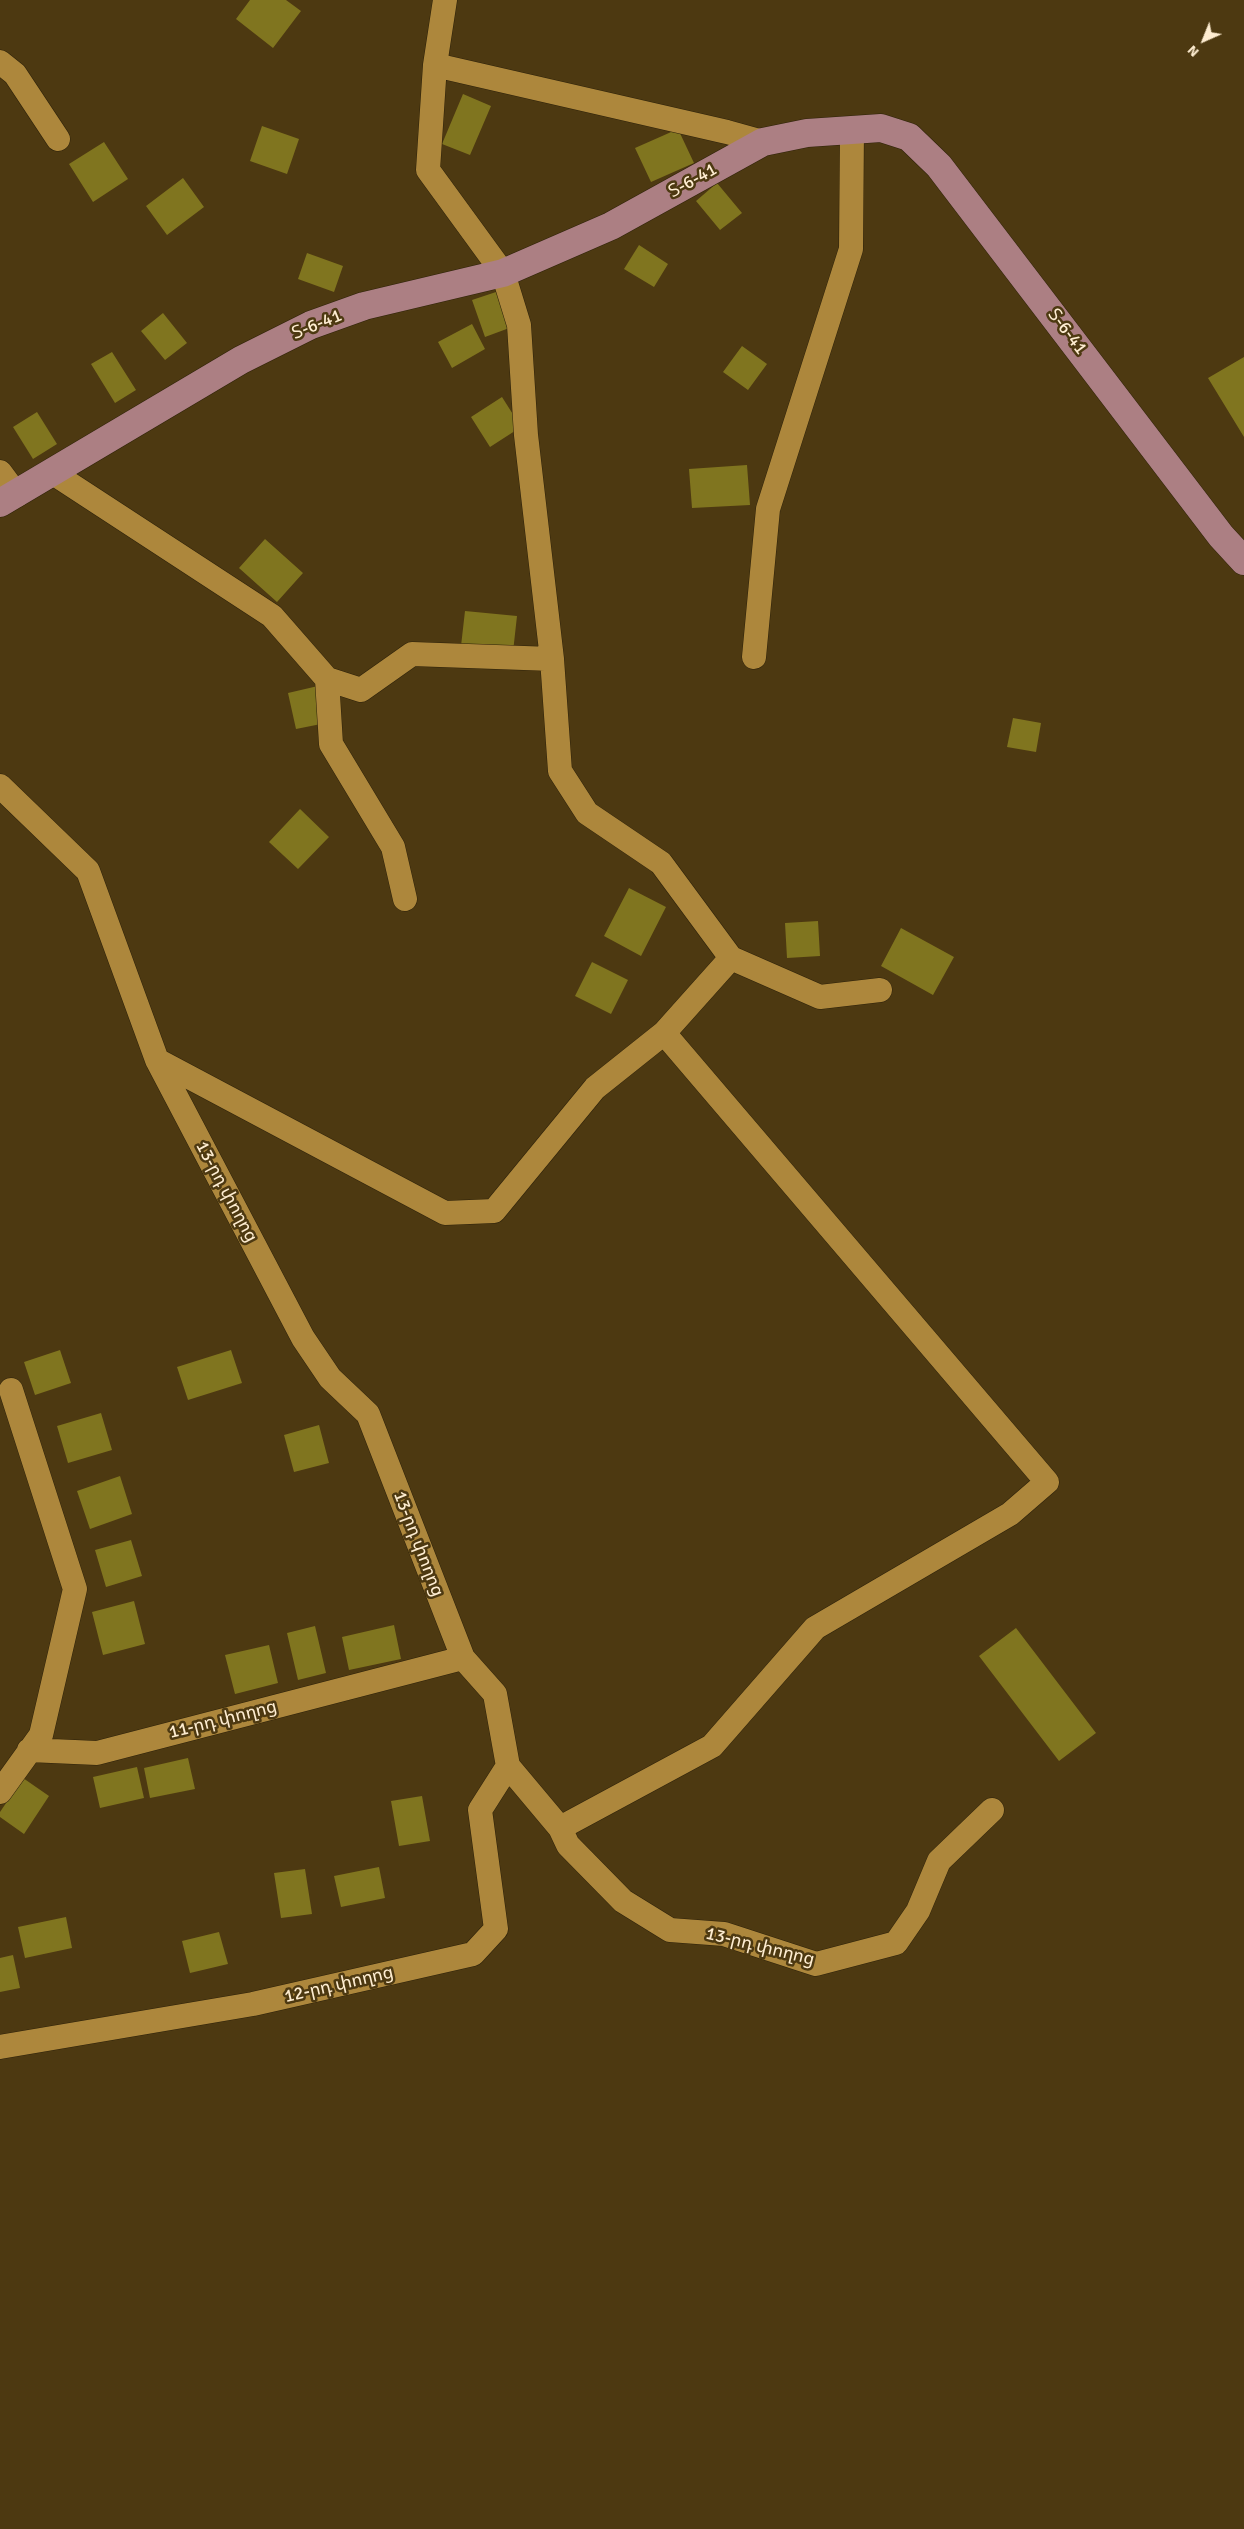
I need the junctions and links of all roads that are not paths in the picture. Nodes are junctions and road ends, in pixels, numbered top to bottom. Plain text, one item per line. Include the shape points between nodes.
1 (445, 0) edge
2 (0, 62) edge
3 (435, 65) junction
4 (852, 130) junction
5 (58, 139) dead end
6 (763, 142) junction
7 (503, 273) junction
8 (0, 472) edge
9 (53, 473) junction
10 (8, 499) edge
11 (1244, 560) edge
12 (754, 657) dead end
13 (552, 659) junction
14 (327, 679) junction
15 (1, 791) edge
16 (405, 899) dead end
17 (731, 958) junction
18 (880, 990) dead end
19 (664, 1033) junction
20 (156, 1060) junction
21 (11, 1390) dead end
22 (464, 1658) junction
23 (29, 1750) junction
24 (508, 1766) junction
25 (0, 1792) edge
26 (992, 1810) dead end
27 (560, 1828) junction
28 (0, 2047) edge

1 - 3 street
2 - 5 street via 15,74
3 - 6 street
3 - 7 street via 428,170
4 - 6 main road, Տ-6-41 / Տ-6-41 via 807,133
4 - 11 main road, Տ-6-41 / Տ-6-41 via 881,128 909,137 939,166 1222,536
4 - 12 street via 851,249 768,509
6 - 7 main road, Տ-6-41 / Տ-6-41 via 611,226
7 - 9 main road, Տ-6-41 / Տ-6-41 via 364,306 311,325 240,360
7 - 13 street via 519,325 526,435
8 - 10 street
9 - 10 main road, Տ-6-41 / Տ-6-41
9 - 14 street via 272,616
13 - 14 street via 412,654 361,690
13 - 17 street via 560,771 587,813 661,863
14 - 16 street via 332,744 393,847
15 - 20 street, 13-րդ փողոց via 88,871
17 - 18 street via 820,998
17 - 19 street
19 - 20 street via 595,1088 494,1212 445,1213
19 - 27 street via 1047,1482 1010,1514 815,1628 712,1746
20 - 22 street, 13-րդ փողոց via 303,1338 330,1378 368,1414
21 - 23 street via 75,1588 41,1734
22 - 23 street, 11-րդ փողոց via 97,1753
22 - 24 street, 13-րդ փողոց via 495,1694
23 - 25 street
24 - 27 street, 13-րդ փողոց
24 - 28 street, 12-րդ փողոց via 480,1810 496,1930 473,1954 253,2004
26 - 27 street, 13-րդ փողոց via 939,1860 918,1911 896,1943 816,1964 724,1934 670,1930 623,1901 568,1845

